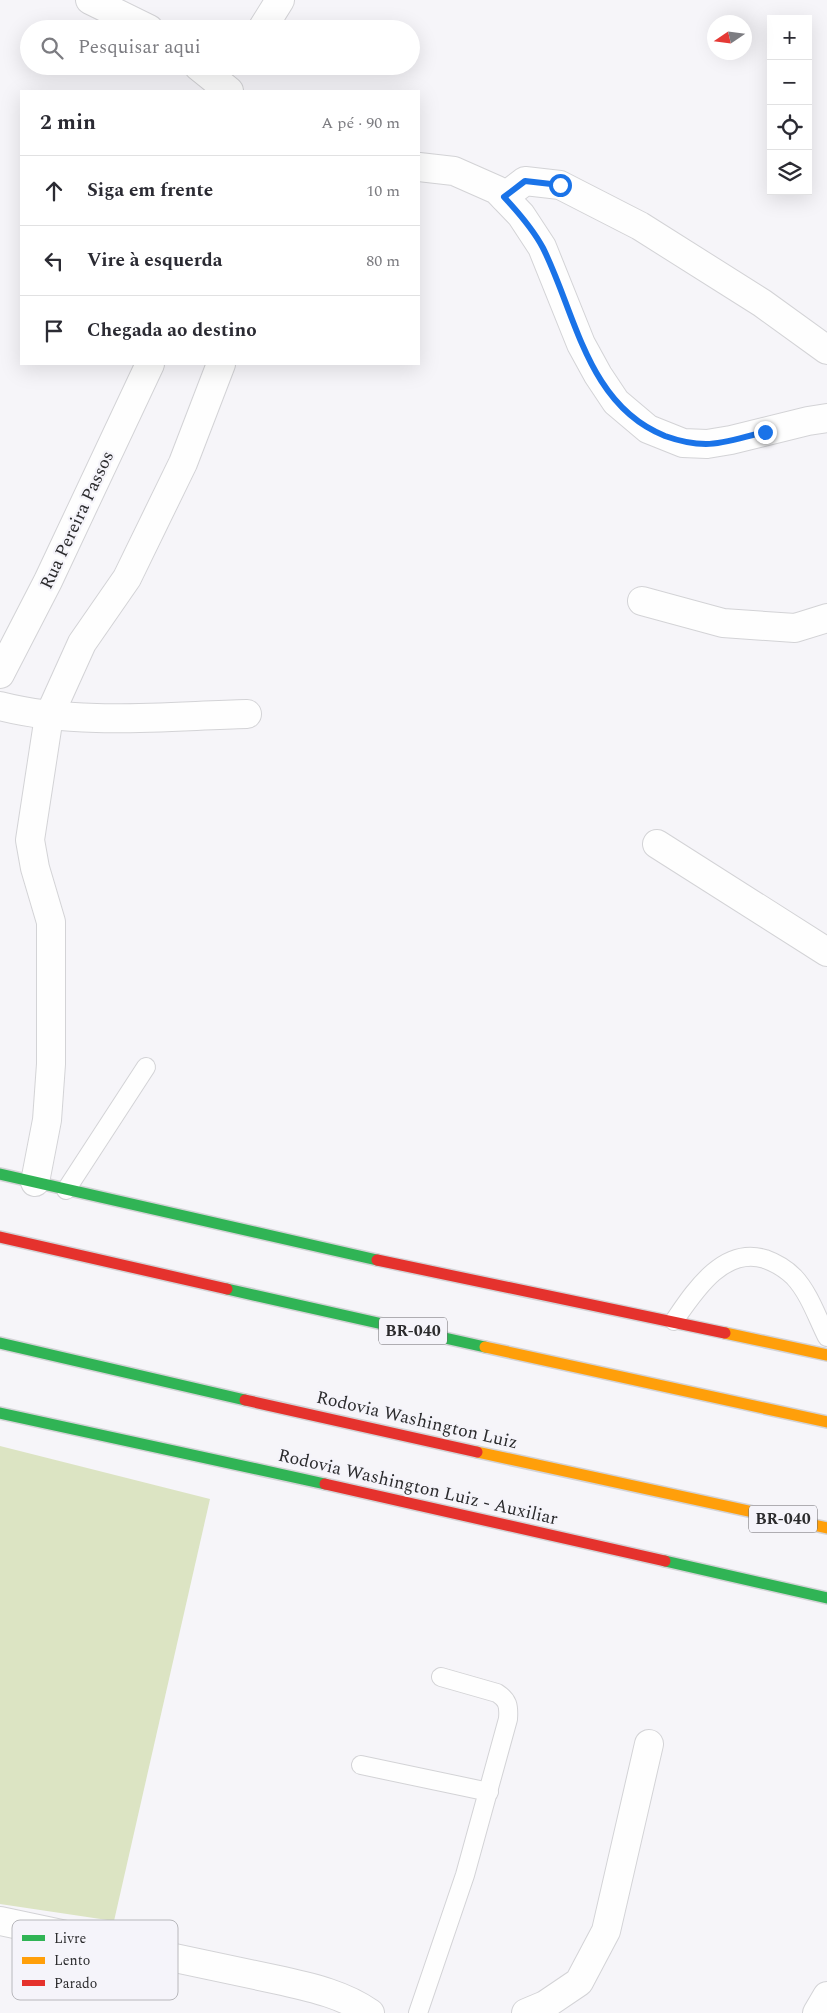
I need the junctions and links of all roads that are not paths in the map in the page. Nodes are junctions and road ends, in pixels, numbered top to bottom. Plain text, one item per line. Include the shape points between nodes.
1 (90, 0) edge
2 (280, 0) edge
3 (131, 20) edge
4 (268, 20) edge
5 (420, 167) edge
6 (504, 197) junction
7 (827, 350) edge
8 (150, 365) edge
9 (221, 365) edge
10 (827, 418) edge
11 (642, 601) dead end
12 (827, 618) edge
13 (0, 674) edge
14 (0, 706) edge
15 (247, 714) dead end
16 (49, 716) junction
17 (657, 844) dead end
18 (827, 952) edge
19 (146, 1066) dead end
20 (0, 1174) edge
21 (36, 1182) junction
22 (66, 1190) junction
23 (0, 1237) edge
24 (674, 1321) junction
25 (827, 1337) edge
26 (0, 1343) edge
27 (827, 1355) edge
28 (0, 1413) edge
29 (827, 1422) edge
30 (738, 1509) junction
31 (827, 1528) edge
32 (778, 1529) dead end
33 (827, 1598) edge
34 (441, 1677) dead end
35 (649, 1744) dead end
36 (361, 1765) dead end
37 (489, 1792) junction
38 (178, 1958) edge
39 (827, 1996) edge
40 (370, 2013) edge
41 (418, 2013) edge
42 (526, 2013) edge
43 (816, 2013) edge

1 - 3 street
2 - 4 street
5 - 6 street via 454,171 497,190
6 - 7 street via 525,181 560,185 640,226 762,303
6 - 10 street via 542,247 598,375 616,402 648,429 683,443 707,444
8 - 13 street, Rua Pereira Passos via 48,581
9 - 16 street via 183,463 131,570 82,644
11 - 12 street via 723,623 796,628
14 - 16 street
15 - 16 street
16 - 21 street via 30,840 51,922 51,1064 47,1120
17 - 18 street
19 - 22 lane
20 - 21 highway
21 - 22 highway
22 - 24 highway
23 - 29 highway, BR-040
24 - 25 lane via 713,1272 734,1260 755,1256 777,1263 794,1277
24 - 27 highway
26 - 30 highway, Rodovia Washington Luiz / BR-040 via 375,1430
28 - 33 highway, Rodovia Washington Luiz - Auxiliar
30 - 31 highway, Rodovia Washington Luiz / BR-040
30 - 32 highway
34 - 37 lane via 497,1693 505,1698 509,1707
35 - 42 street via 606,1931 579,1982 545,2005
36 - 37 lane
37 - 41 lane via 465,1875
38 - 40 street via 326,1991 356,2003
39 - 43 street

